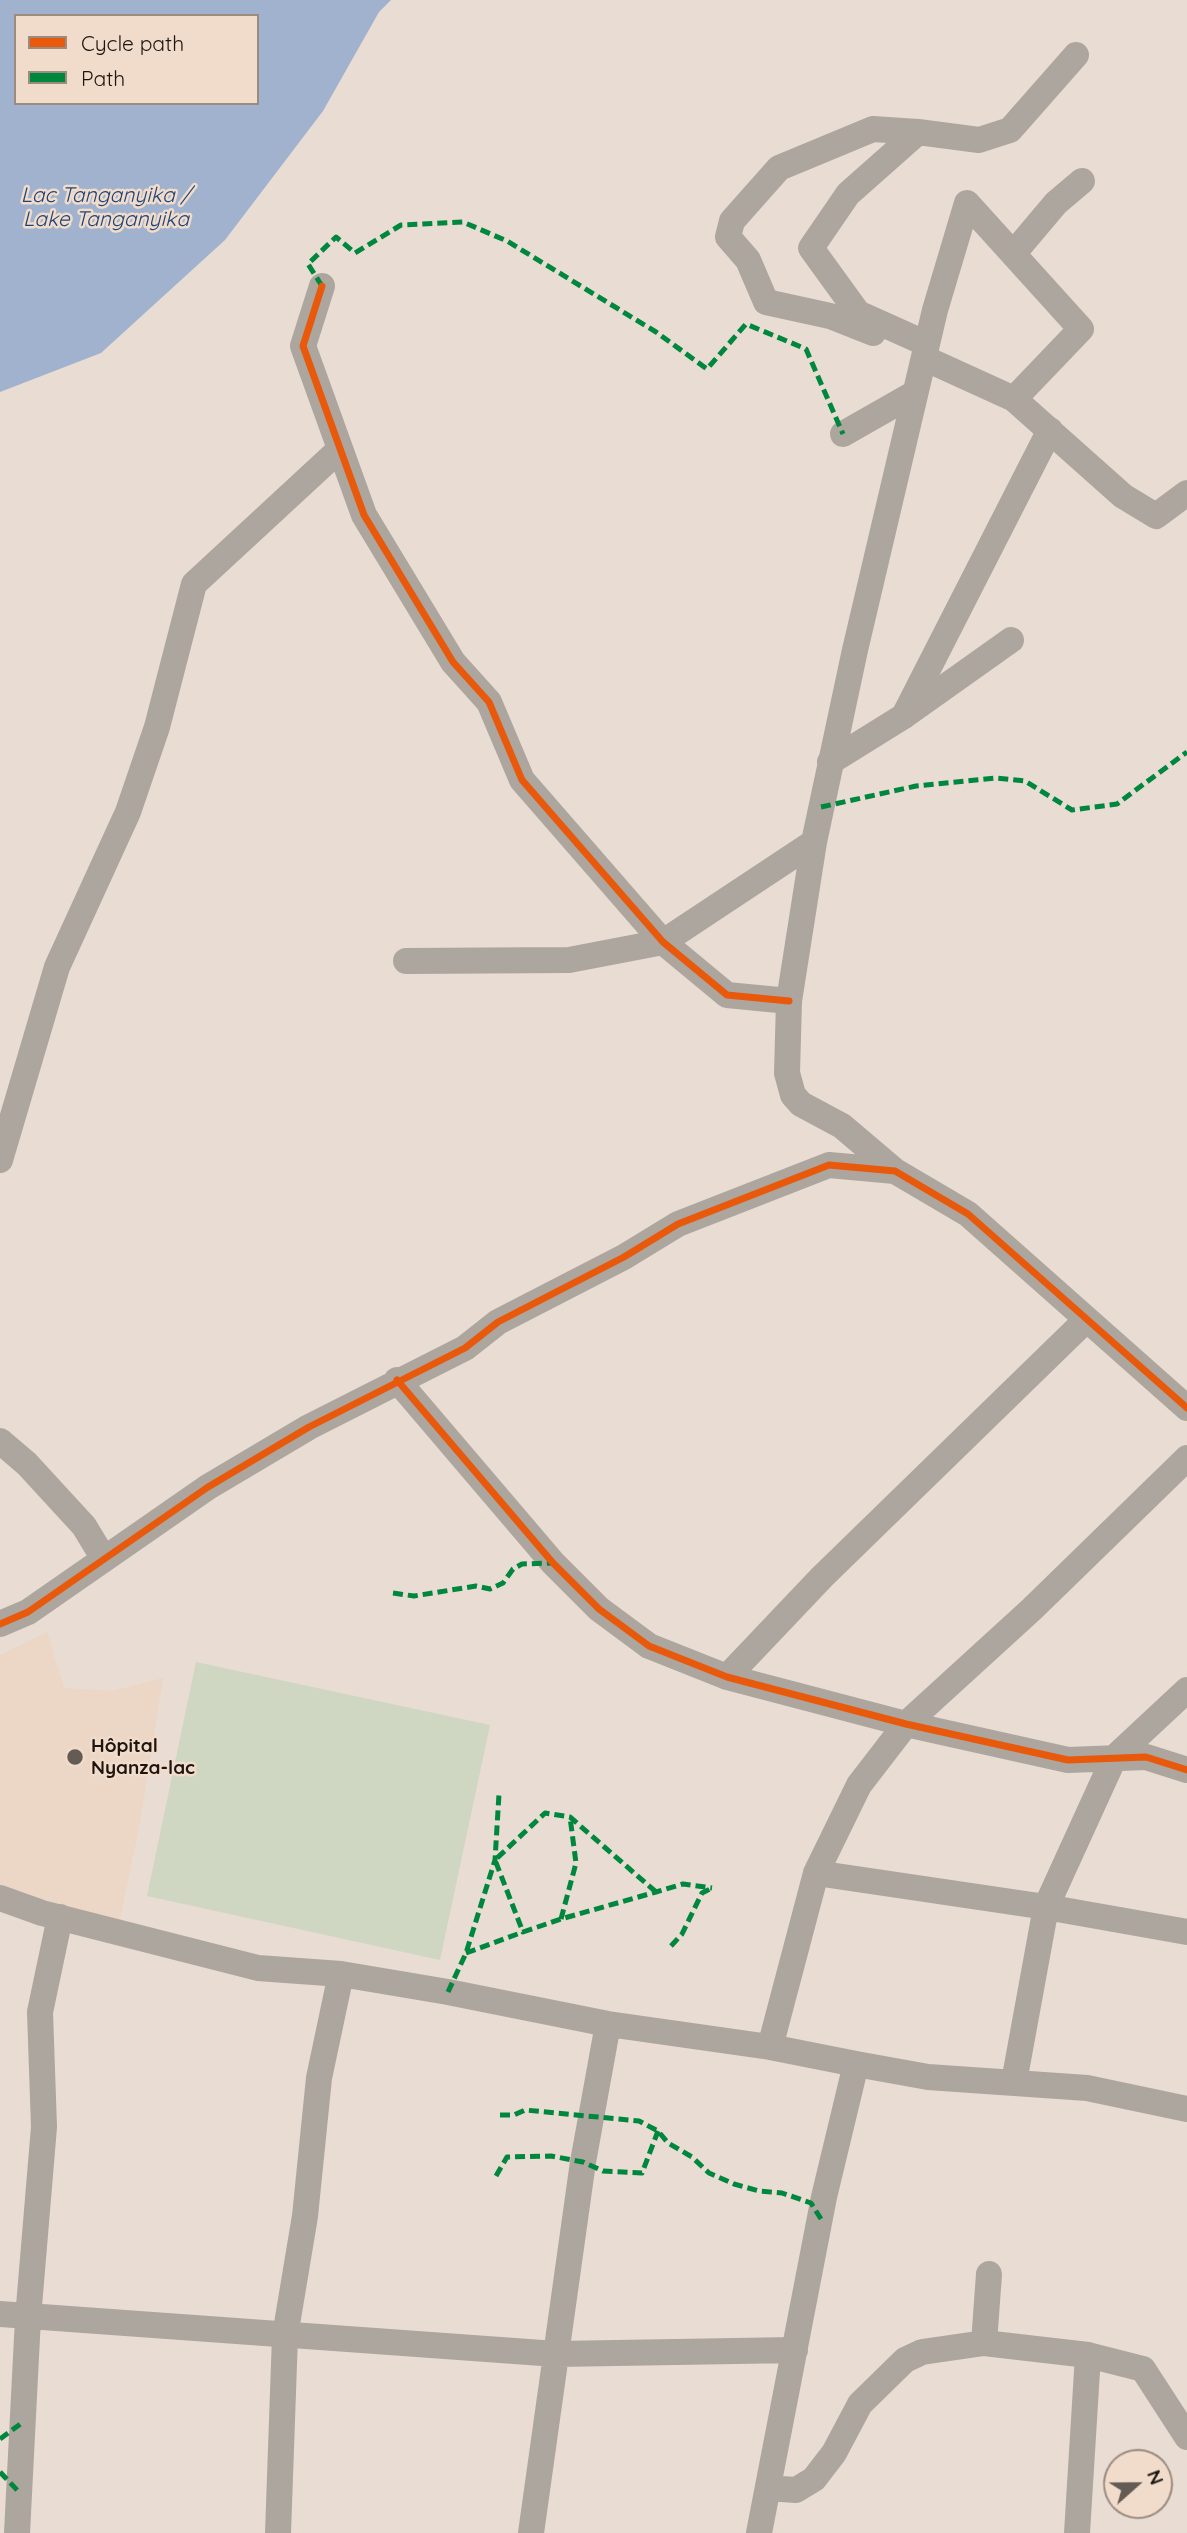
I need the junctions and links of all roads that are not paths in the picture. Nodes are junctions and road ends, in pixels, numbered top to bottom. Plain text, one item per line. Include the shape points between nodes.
1 (1076, 55) dead end
2 (918, 132) junction
3 (1082, 181) dead end
4 (1013, 254) junction
5 (322, 286) dead end
6 (925, 352) junction
7 (915, 393) junction
8 (1014, 399) junction
9 (1050, 430) junction
10 (843, 434) dead end
11 (340, 449) junction
12 (1187, 493) edge
13 (1011, 640) dead end
14 (904, 716) junction
15 (830, 762) junction
16 (814, 842) junction
17 (663, 942) junction
18 (406, 961) dead end
19 (789, 1001) junction
20 (0, 1160) edge
21 (895, 1171) junction
22 (1085, 1321) junction
23 (397, 1380) junction
24 (1187, 1408) edge
25 (0, 1441) edge
26 (1187, 1458) edge
27 (104, 1559) junction
28 (0, 1624) edge
29 (727, 1677) junction
30 (1187, 1690) edge
31 (906, 1724) junction
32 (1114, 1758) junction
33 (1187, 1770) edge
34 (816, 1873) junction
35 (0, 1898) edge
36 (1046, 1907) junction
37 (60, 1917) junction
38 (1187, 1932) edge
39 (341, 1974) junction
40 (608, 2024) junction
41 (770, 2047) junction
42 (856, 2064) junction
43 (1014, 2081) junction
44 (1187, 2109) edge
45 (989, 2274) dead end
46 (0, 2314) edge
47 (28, 2318) junction
48 (285, 2336) junction
49 (984, 2343) junction
50 (795, 2350) junction
51 (556, 2354) junction
52 (1087, 2355) junction
53 (1187, 2437) edge
54 (768, 2488) junction
55 (17, 2533) edge
56 (278, 2533) edge
57 (531, 2533) edge
58 (759, 2533) edge
59 (1077, 2533) edge

1 - 2 street via 1010,130 979,140
2 - 6 street via 848,194 811,248 858,313
2 - 6 street via 873,129 779,168 732,221 728,237 748,260 766,302 830,316
3 - 4 street via 1056,203
4 - 6 street via 967,203
4 - 8 street via 1080,329
5 - 11 street via 303,346
6 - 7 street
6 - 8 street
7 - 10 street
7 - 15 street
8 - 9 street
9 - 12 street via 1123,496 1156,516
9 - 14 street
11 - 17 street via 364,514 453,662 489,702 522,780
11 - 20 street via 194,584 157,727 128,812 57,967
13 - 14 street
14 - 15 street
15 - 16 street
16 - 17 street
16 - 19 street
17 - 18 street via 569,960
17 - 19 street via 727,995
19 - 21 street via 787,1073 793,1095 842,1126
21 - 22 street via 968,1214
21 - 23 street via 829,1165 678,1224 498,1322 465,1348
22 - 24 street
22 - 29 street via 822,1577
23 - 27 street via 208,1487
23 - 29 street via 526,1532 599,1609 649,1646
25 - 27 street via 84,1526
26 - 31 street
27 - 28 street via 29,1612
29 - 31 street
30 - 32 street
31 - 32 street via 1068,1760
31 - 34 street via 859,1785
32 - 33 street via 1146,1757
32 - 36 street
34 - 36 street
34 - 41 street
35 - 37 street
36 - 38 street
36 - 43 street
37 - 39 street via 258,1968
37 - 47 street via 38,2037 44,2127
39 - 40 street
39 - 48 street via 319,2078 305,2216
40 - 41 street
40 - 51 street
41 - 42 street
42 - 43 street via 928,2077
42 - 50 street via 824,2197
43 - 44 street via 1087,2088
45 - 49 street
46 - 47 street
47 - 48 street
47 - 55 street
48 - 51 street
48 - 56 street
49 - 52 street
49 - 54 street via 922,2352 905,2360 860,2404 814,2479 796,2490
50 - 51 street
50 - 54 street
51 - 57 street
52 - 53 street via 1143,2369
52 - 59 street
54 - 58 street

